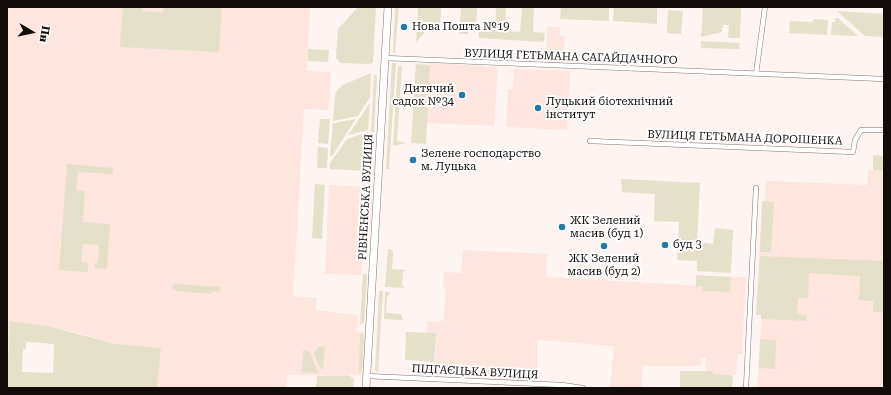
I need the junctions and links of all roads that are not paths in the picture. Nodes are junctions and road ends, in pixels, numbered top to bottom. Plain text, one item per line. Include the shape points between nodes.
1 (388, 7) edge
2 (765, 7) edge
3 (385, 58) junction
4 (756, 74) junction
5 (884, 79) edge
6 (884, 130) edge
7 (590, 140) dead end
8 (756, 188) dead end
9 (367, 376) junction
10 (366, 388) edge
11 (582, 388) edge
12 (746, 388) edge

1 - 3 main road, РІВНЕНСЬКА ВУЛИЦЯ
2 - 4 street
3 - 4 street, ВУЛИЦЯ ГЕТЬМАНА САГАЙДАЧНОГО
3 - 9 main road, РІВНЕНСЬКА ВУЛИЦЯ
4 - 5 street, ВУЛИЦЯ ГЕТЬМАНА САГАЙДАЧНОГО
6 - 7 street, ВУЛИЦЯ ГЕТЬМАНА ДОРОШЕНКА via 861,130 855,140 853,152
8 - 12 street
9 - 10 main road, РІВНЕНСЬКА ВУЛИЦЯ
9 - 11 street, ПІДГАЄЦЬКА ВУЛИЦЯ

